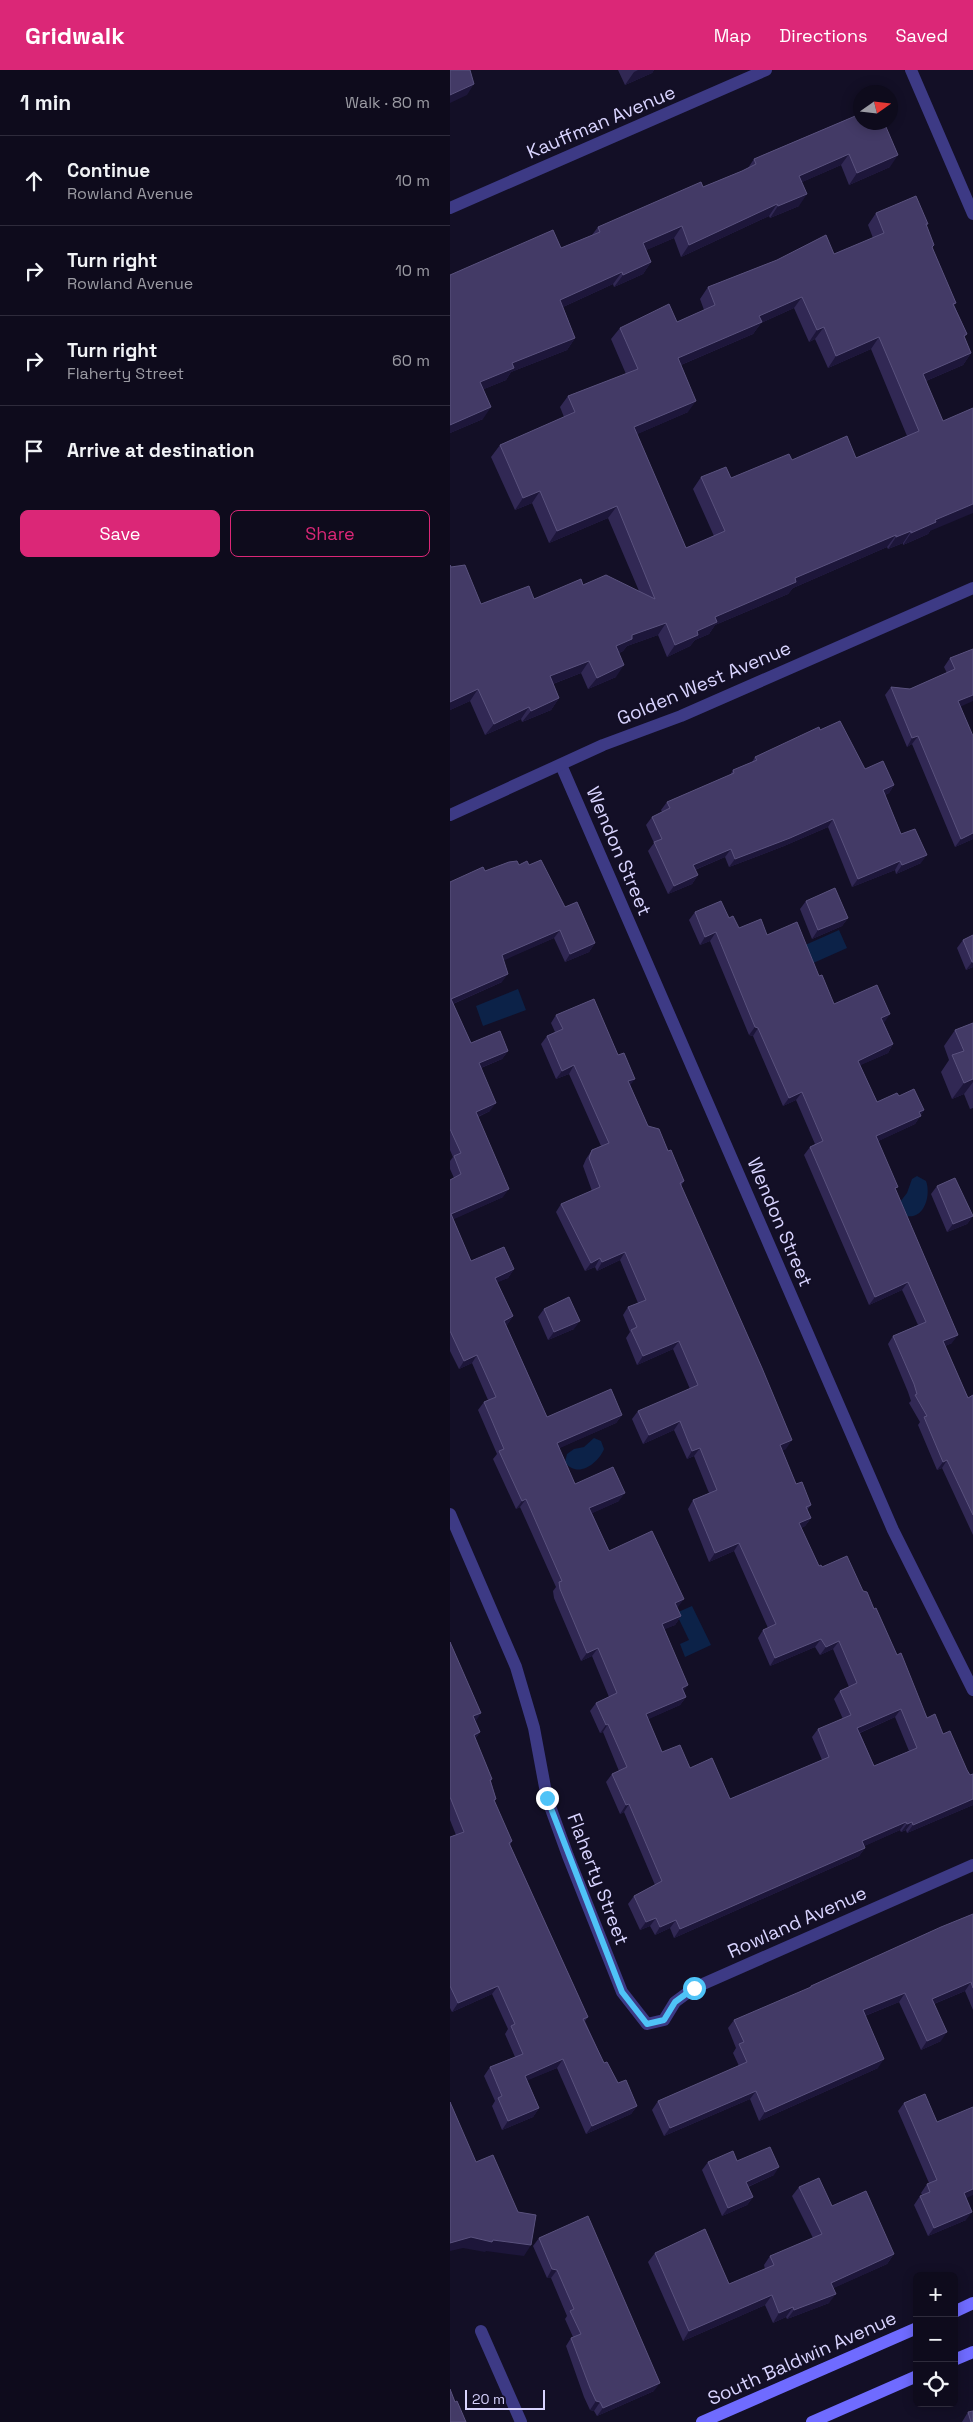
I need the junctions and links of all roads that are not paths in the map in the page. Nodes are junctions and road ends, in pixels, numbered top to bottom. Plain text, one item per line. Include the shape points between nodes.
1 (766, 70) edge
2 (911, 70) edge
3 (450, 208) edge
4 (973, 214) edge
5 (973, 588) edge
6 (561, 765) junction
7 (450, 815) edge
8 (450, 1514) edge
9 (973, 1690) edge
10 (973, 1865) edge
11 (647, 2024) joint
12 (973, 2303) edge
13 (958, 2310) edge
14 (913, 2330) edge
15 (482, 2331) dead end
16 (973, 2352) edge
17 (958, 2358) edge
18 (913, 2378) edge
19 (521, 2422) edge
20 (702, 2422) edge
21 (812, 2422) edge

1 - 3 street, Kauffman Avenue
2 - 4 street
5 - 6 street, Golden West Avenue
6 - 7 street, Golden West Avenue
6 - 9 street, Wendon Street via 893,1530
8 - 11 street, Flaherty Street via 516,1667 534,1728 547,1798 568,1856 622,1992
10 - 11 street, Rowland Avenue via 694,1988 675,2002 664,2020
12 - 13 main road
14 - 20 main road, South Baldwin Avenue
15 - 19 street
16 - 17 main road
18 - 21 main road

